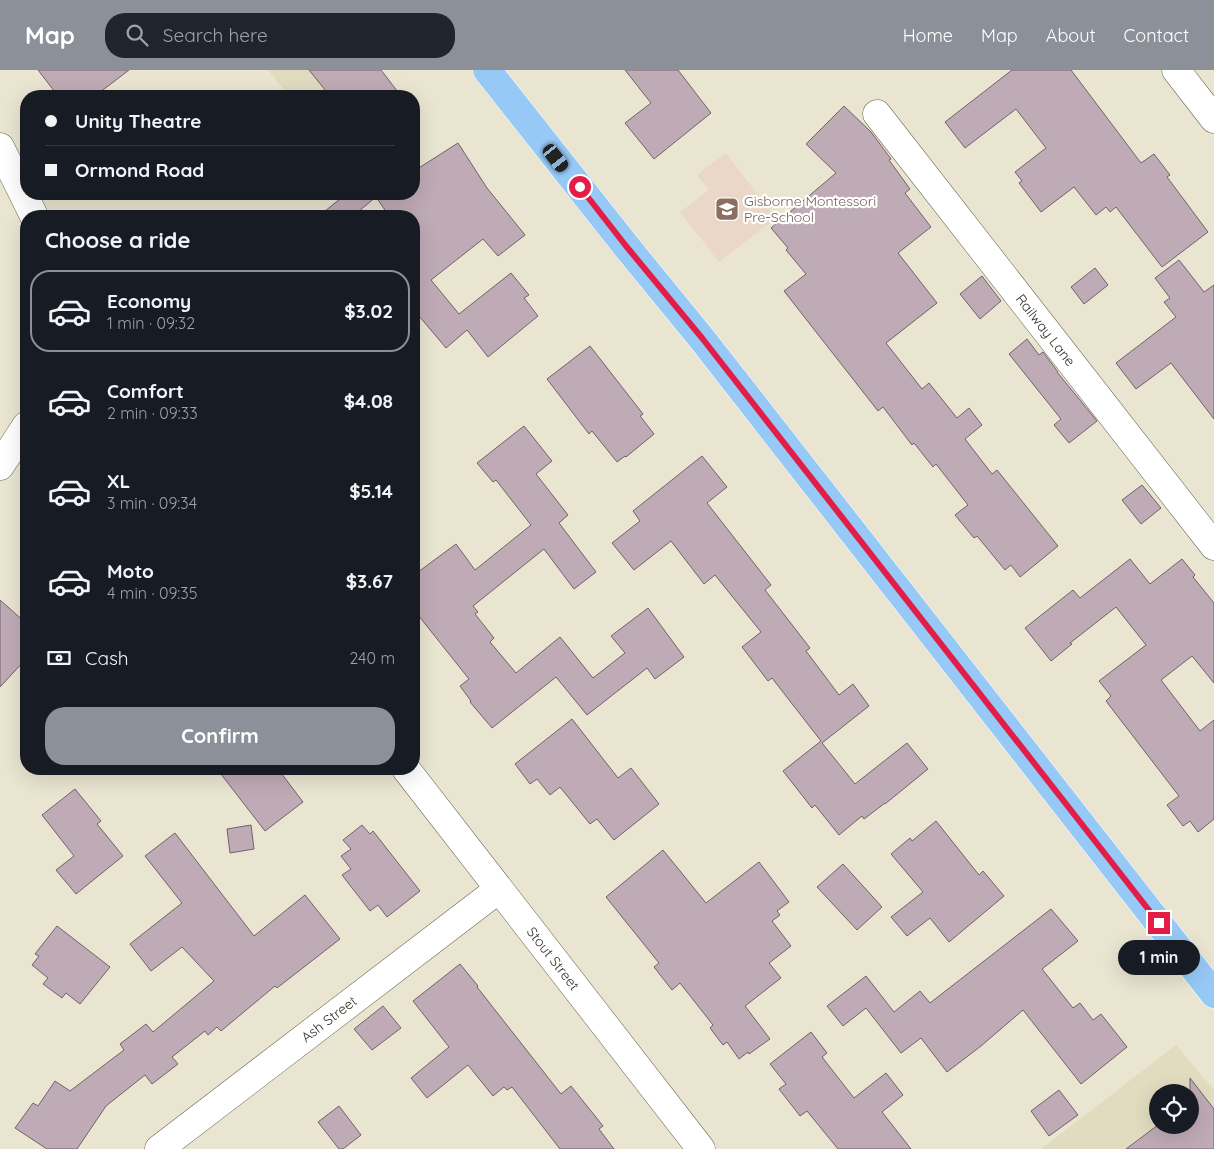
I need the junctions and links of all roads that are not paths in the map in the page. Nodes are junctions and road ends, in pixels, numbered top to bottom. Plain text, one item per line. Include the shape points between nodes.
1 (487, 70) edge
2 (1176, 70) edge
3 (878, 114) dead end
4 (1214, 119) edge
5 (0, 147) edge
6 (20, 188) edge
7 (20, 435) edge
8 (0, 466) edge
9 (1214, 546) edge
10 (411, 775) edge
11 (499, 889) junction
12 (1214, 994) edge
13 (159, 1149) edge
14 (701, 1149) edge

1 - 12 main road via 702,338
2 - 4 street
3 - 9 street, Railway Lane
5 - 6 street
7 - 8 street
10 - 11 street, Stout Street
11 - 13 street, Ash Street
11 - 14 street, Stout Street

